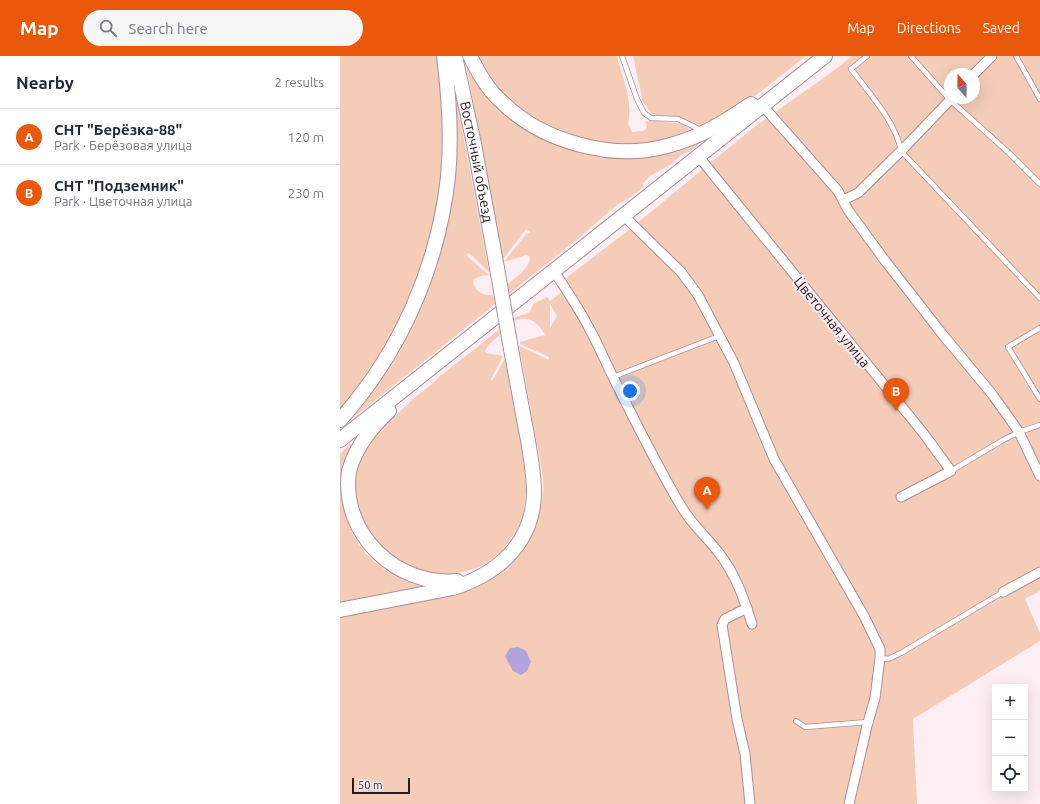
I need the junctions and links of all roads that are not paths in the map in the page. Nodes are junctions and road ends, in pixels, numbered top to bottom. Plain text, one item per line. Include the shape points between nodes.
1 (444, 56) edge
2 (455, 56) edge
3 (470, 56) edge
4 (622, 56) edge
5 (816, 56) edge
6 (825, 56) edge
7 (867, 56) edge
8 (911, 56) edge
9 (992, 56) edge
10 (1016, 56) edge
11 (980, 68) edge
12 (944, 91) edge
13 (1040, 99) edge
14 (946, 104) edge
15 (956, 104) edge
16 (763, 106) junction
17 (706, 132) junction
18 (901, 151) junction
19 (703, 162) junction
20 (1040, 184) edge
21 (843, 200) junction
22 (624, 216) junction
23 (554, 271) junction
24 (1040, 298) edge
25 (1040, 328) edge
26 (719, 336) junction
27 (454, 350) junction
28 (613, 377) junction
29 (1040, 398) edge
30 (340, 420) edge
31 (1040, 425) edge
32 (1019, 432) junction
33 (340, 440) edge
34 (951, 471) junction
35 (1040, 476) edge
36 (901, 497) dead end
37 (504, 561) junction
38 (1040, 572) edge
39 (1003, 592) joint
40 (747, 608) junction
41 (340, 610) edge
42 (752, 624) dead end
43 (880, 658) junction
44 (796, 721) dead end
45 (868, 722) junction
46 (750, 804) edge
47 (849, 804) edge

1 - 30 main road via 448,98 448,177 435,245 403,329 376,375
2 - 37 main road, Восточный объезд, bridge via 474,144 532,465 533,507 526,529
3 - 17 main road via 493,93 513,112 543,131 579,145 642,150 666,146
4 - 17 lane via 644,113 651,118 678,119
5 - 17 main road via 758,100
6 - 16 main road
7 - 18 lane via 851,69 891,125 900,142
8 - 12 lane
9 - 11 street
10 - 13 lane
14 - 18 street
15 - 20 lane
16 - 19 main road
16 - 21 street via 838,191
18 - 21 street via 858,193
18 - 24 lane
19 - 22 main road
19 - 34 street, Цветочная улица via 924,434
21 - 32 street via 883,258 992,394
22 - 23 main road
22 - 26 street via 689,282 705,306
23 - 27 main road
23 - 28 street via 590,329
25 - 29 lane via 1008,347
26 - 28 lane
26 - 43 street via 734,364 774,458 864,616 880,649
27 - 33 main road
27 - 37 main road via 367,433 349,472 350,513 360,535 381,558 392,566 418,577 431,581 456,581 482,573
28 - 40 street via 682,508 730,569
31 - 32 lane
32 - 34 lane
32 - 35 street
34 - 36 street
37 - 41 main road via 481,577 453,588
38 - 39 street
39 - 43 lane via 901,653 888,659
40 - 42 street
40 - 46 street via 725,619 722,625 745,754
43 - 45 street
44 - 45 lane via 805,727
45 - 47 street

